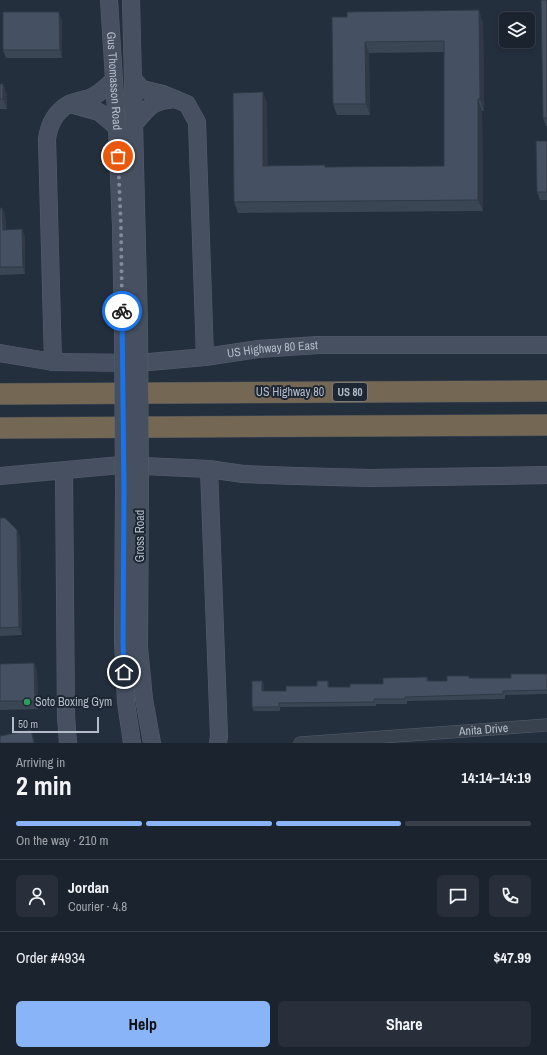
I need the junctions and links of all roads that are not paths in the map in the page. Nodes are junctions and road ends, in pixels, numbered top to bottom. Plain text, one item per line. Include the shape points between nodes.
1 (109, 0) edge
2 (131, 0) edge
3 (132, 35) junction
4 (111, 36) junction
5 (134, 80) junction
6 (113, 81) junction
7 (178, 99) junction
8 (69, 104) junction
9 (135, 123) junction
10 (117, 127) junction
11 (131, 329) junction
12 (547, 345) edge
13 (0, 353) edge
14 (205, 357) junction
15 (53, 362) junction
16 (547, 378) edge
17 (547, 391) edge
18 (437, 392) junction
19 (0, 394) edge
20 (547, 425) edge
21 (0, 428) edge
22 (210, 469) junction
23 (64, 471) junction
24 (547, 475) edge
25 (0, 476) edge
26 (132, 491) junction
27 (547, 725) edge
28 (68, 743) edge
29 (132, 743) edge
30 (152, 743) edge
31 (218, 743) edge
32 (300, 743) edge

1 - 4 main road, Gus Thomasson Road
2 - 3 main road, Gus Thomasson Road
3 - 4 main road
3 - 5 main road, Gus Thomasson Road
4 - 6 main road, Gus Thomasson Road
5 - 7 main road via 142,89
5 - 9 main road, Gus Thomasson Road
6 - 8 main road via 90,98
6 - 10 main road, Gus Thomasson Road
7 - 9 main road via 154,103
7 - 14 main road via 187,104 197,122
8 - 10 main road via 99,112
8 - 15 main road via 51,121 47,139
9 - 11 main road, Gus Thomasson Road
10 - 11 main road, Gus Thomasson Road via 121,227
11 - 26 main road, Gross Road, bridge
12 - 14 main road, US Highway 80 East via 318,345 258,349
13 - 15 main road, US Highway 80 East
14 - 15 main road, US Highway 80 East via 138,363
16 - 18 highway via 517,379
17 - 18 highway, US Highway 80 / US 80
18 - 19 highway, US Highway 80 / US 80
20 - 21 highway
22 - 23 main road via 122,465
22 - 24 main road via 243,474 370,478
22 - 31 main road
23 - 25 main road
23 - 28 main road
26 - 29 main road, Gross Road via 123,642 126,702
26 - 30 main road, Gross Road via 139,647 144,699
27 - 32 street, Anita Drive

